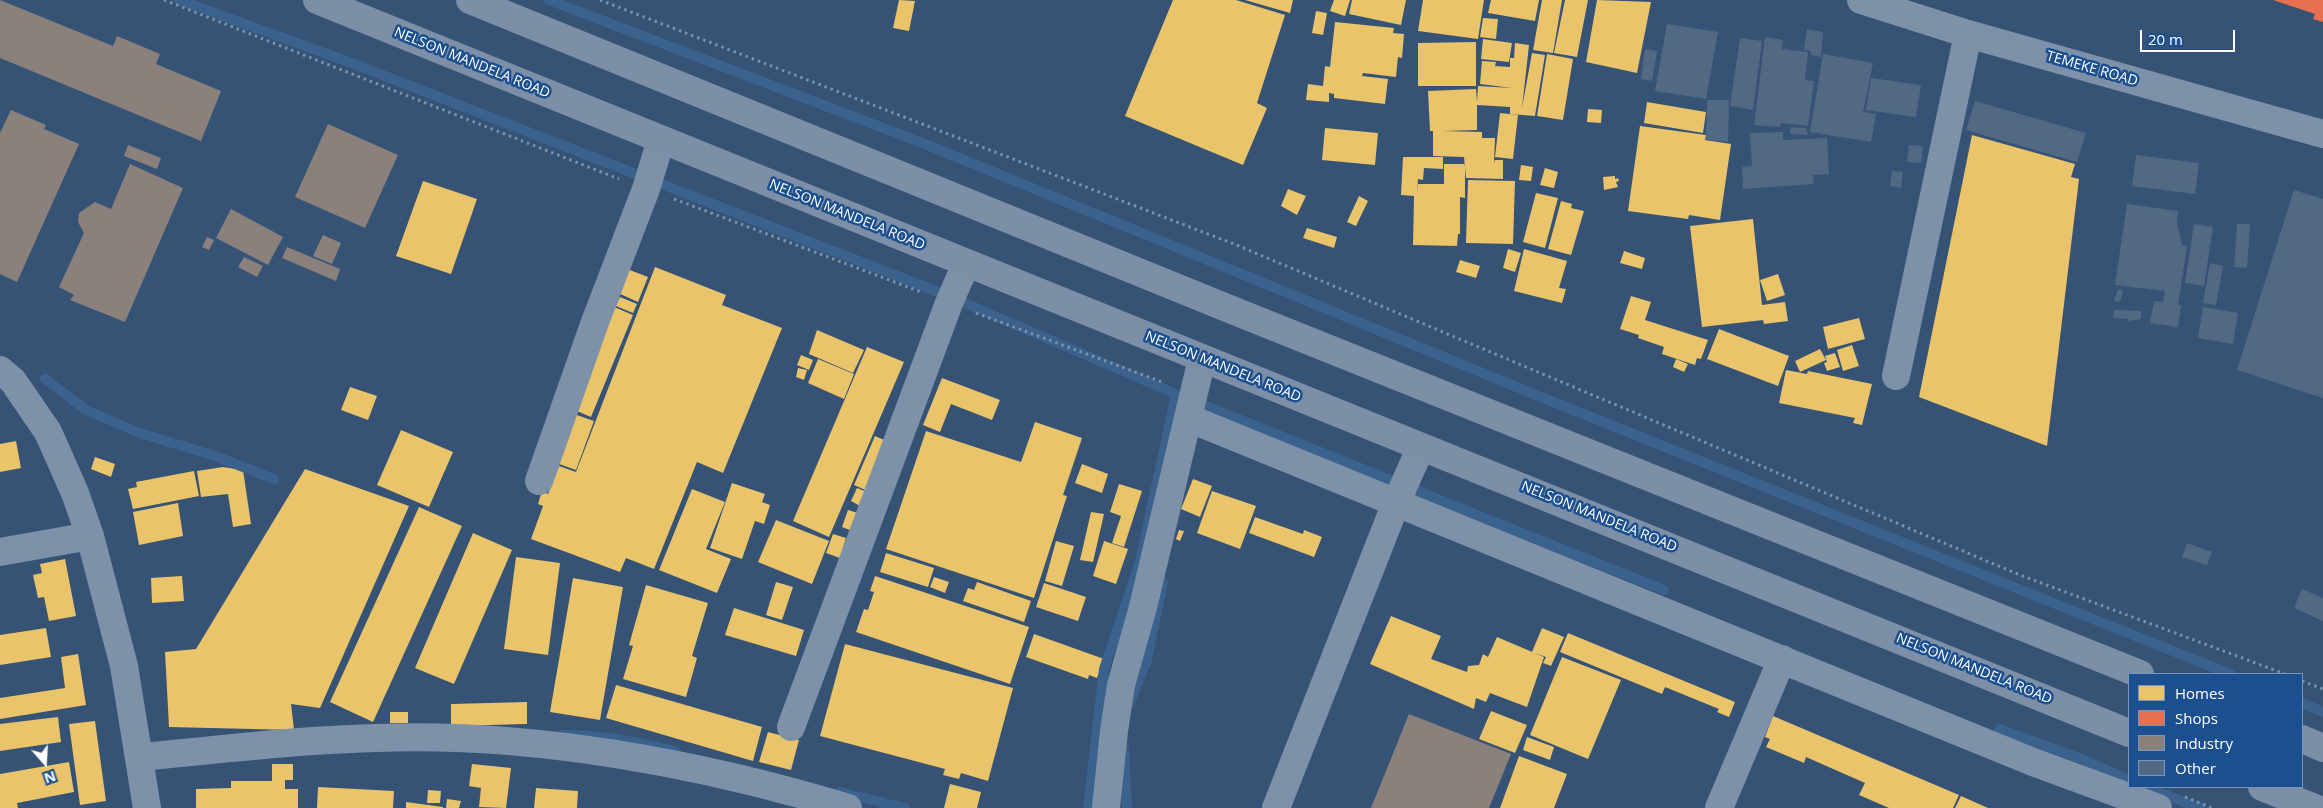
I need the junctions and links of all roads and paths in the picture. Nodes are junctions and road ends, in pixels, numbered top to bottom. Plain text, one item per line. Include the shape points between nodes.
1 (164, 0) edge
2 (317, 0) edge
3 (470, 0) edge
4 (600, 0) edge
5 (1861, 0) edge
6 (1968, 34) junction
7 (2323, 134) edge
8 (661, 140) junction
9 (646, 189) junction
10 (966, 264) junction
11 (949, 303) junction
12 (1202, 359) junction
13 (0, 370) edge
14 (1896, 376) dead end
15 (1190, 406) junction
16 (1421, 447) junction
17 (539, 481) dead end
18 (1396, 503) junction
19 (90, 536) junction
20 (0, 552) edge
21 (1782, 659) junction
22 (2138, 673) edge
23 (2282, 673) edge
24 (2303, 681) edge
25 (2323, 689) edge
26 (791, 727) dead end
27 (2128, 733) edge
28 (2303, 739) edge
29 (2323, 748) edge
30 (139, 757) junction
31 (2265, 788) edge
32 (147, 808) edge
33 (848, 808) edge
34 (1106, 808) edge
35 (1276, 808) edge
36 (1719, 808) edge
37 (2158, 808) edge
38 (2315, 808) edge

1 - 9 path
2 - 8 main road, NELSON MANDELA ROAD
3 - 22 main road via 1236,312
4 - 23 path via 1234,244 2020,574
5 - 6 street, TEMEKE ROAD
6 - 7 street, TEMEKE ROAD
6 - 14 street
8 - 9 street
8 - 10 main road, NELSON MANDELA ROAD
9 - 11 path
9 - 17 street
10 - 11 street
10 - 12 main road, NELSON MANDELA ROAD
11 - 15 path
11 - 26 street
12 - 15 street
12 - 16 main road, NELSON MANDELA ROAD
13 - 19 street via 13,381 48,432 76,493
15 - 18 street
15 - 34 street via 1143,608 1121,685
16 - 18 street
16 - 27 main road, NELSON MANDELA ROAD
18 - 21 street
18 - 35 street
19 - 20 street
19 - 30 street via 124,666
21 - 36 street
21 - 37 street via 2032,762
24 - 25 path
28 - 29 main road
30 - 32 street
30 - 33 street via 376,738 474,740 577,749 707,771
31 - 38 main road

